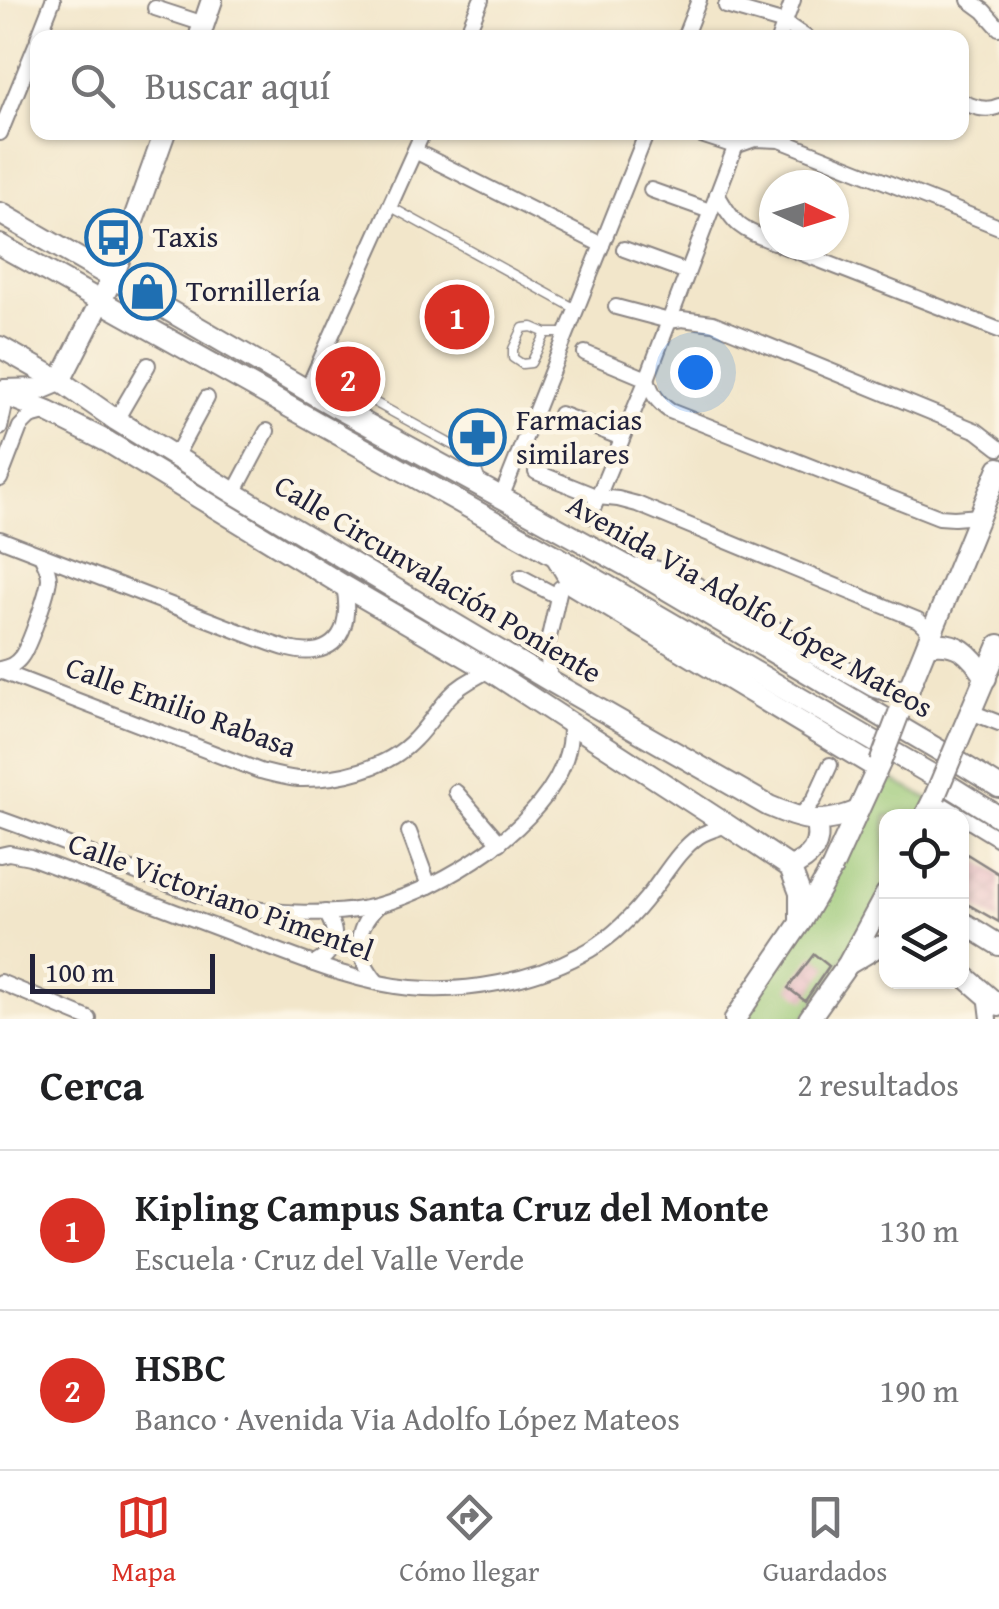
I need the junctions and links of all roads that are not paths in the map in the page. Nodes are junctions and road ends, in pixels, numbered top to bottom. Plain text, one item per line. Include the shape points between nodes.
1 (54, 0) edge
2 (212, 0) edge
3 (481, 0) edge
4 (700, 0) edge
5 (793, 0) edge
6 (969, 0) edge
7 (726, 6) dead end
8 (155, 8) dead end
9 (999, 28) edge
10 (42, 30) edge
11 (200, 30) edge
12 (202, 30) edge
13 (468, 30) edge
14 (687, 30) edge
15 (782, 30) edge
16 (30, 59) edge
17 (969, 105) edge
18 (999, 106) edge
19 (0, 133) edge
20 (162, 140) edge
21 (419, 140) edge
22 (644, 140) edge
23 (738, 140) edge
24 (780, 140) edge
25 (415, 150) junction
26 (651, 190) dead end
27 (717, 194) junction
28 (390, 207) junction
29 (710, 211) junction
30 (0, 213) edge
31 (999, 227) edge
32 (759, 236) edge
33 (602, 244) junction
34 (0, 245) edge
35 (624, 249) dead end
36 (820, 260) edge
37 (688, 272) junction
38 (113, 276) junction
39 (101, 302) junction
40 (616, 307) dead end
41 (576, 310) junction
42 (670, 321) junction
43 (999, 330) edge
44 (567, 332) junction
45 (546, 333) junction
46 (0, 347) edge
47 (585, 352) dead end
48 (148, 365) dead end
49 (647, 379) junction
50 (60, 382) junction
51 (307, 390) junction
52 (1, 392) edge
53 (207, 398) dead end
54 (48, 412) junction
55 (560, 414) dead end
56 (116, 420) junction
57 (0, 428) edge
58 (267, 431) dead end
59 (622, 438) junction
60 (999, 448) edge
61 (176, 457) junction
62 (999, 468) edge
63 (536, 472) dead end
64 (0, 478) edge
65 (492, 493) junction
66 (234, 494) junction
67 (598, 497) junction
68 (590, 516) dead end
69 (980, 516) junction
70 (0, 539) edge
71 (41, 556) junction
72 (556, 556) junction
73 (625, 565) junction
74 (520, 577) dead end
75 (344, 586) junction
76 (930, 639) junction
77 (999, 645) edge
78 (0, 670) edge
79 (489, 670) junction
80 (986, 678) junction
81 (550, 681) junction
82 (909, 689) junction
83 (971, 712) junction
84 (570, 722) junction
85 (999, 723) edge
86 (830, 765) dead end
87 (878, 766) junction
88 (999, 787) edge
89 (456, 792) dead end
90 (931, 804) edge
91 (858, 811) junction
92 (999, 816) edge
93 (0, 818) edge
94 (806, 820) junction
95 (727, 825) junction
96 (409, 832) dead end
97 (999, 839) edge
98 (500, 843) junction
99 (0, 855) edge
100 (790, 867) junction
101 (430, 886) junction
102 (883, 899) edge
103 (378, 906) junction
104 (325, 912) junction
105 (800, 923) junction
106 (969, 926) edge
107 (999, 945) edge
108 (879, 947) edge
109 (314, 964) junction
110 (848, 964) junction
111 (969, 980) edge
112 (0, 982) edge
113 (378, 982) junction
114 (993, 1000) edge
115 (737, 1016) edge
116 (89, 1019) edge
117 (809, 1019) edge
118 (989, 1019) edge

1 - 10 street
2 - 12 main road
3 - 13 street
4 - 14 street
5 - 15 street
6 - 9 street
7 - 15 street
8 - 11 street
16 - 19 street
17 - 18 street
20 - 38 main road
21 - 25 street
22 - 33 street
23 - 27 street
24 - 31 street
25 - 28 street
25 - 33 street
26 - 29 street
27 - 29 street
27 - 32 street via 730,218
28 - 41 lane
28 - 51 street
29 - 37 street
30 - 38 main road, Avenida Via Adolfo López Mateos
33 - 41 street
34 - 39 main road, Avenida Via Adolfo López Mateos
35 - 37 street
36 - 43 street
37 - 42 street
38 - 39 main road
38 - 51 main road, Avenida Via Adolfo López Mateos
39 - 50 main road
39 - 72 main road, Avenida Via Adolfo López Mateos
40 - 42 street
41 - 44 street
42 - 49 street
42 - 60 street via 713,323 977,431
44 - 45 lane
44 - 65 street
45 - 45 lane via 532,363 514,358 523,328
46 - 50 main road, Calle Circunvalación Poniente
47 - 49 street
48 - 56 street
49 - 59 street
49 - 69 street via 670,411 940,516
50 - 52 main road
50 - 56 main road, Calle Circunvalación Poniente
51 - 65 main road, Avenida Via Adolfo López Mateos
52 - 54 main road, Calle Circunvalación Poniente
52 - 57 street
53 - 61 street
54 - 64 street via 20,427
54 - 75 main road, Calle Circunvalación Poniente
55 - 59 street
56 - 61 main road, Calle Circunvalación Poniente
58 - 66 street
59 - 67 street
61 - 66 main road, Calle Circunvalación Poniente
62 - 69 main road
63 - 67 street
65 - 73 main road, Avenida Via Adolfo López Mateos
66 - 81 main road, Calle Circunvalación Poniente
67 - 68 street
67 - 76 street via 638,504 918,620
69 - 76 main road
70 - 71 street
71 - 75 street via 288,649 314,651 334,643 348,608
71 - 78 street via 48,584 24,652
72 - 87 main road via 573,585
72 - 92 main road, Avenida Via Adolfo López Mateos
73 - 82 main road via 675,576 875,688
73 - 88 main road, Avenida Via Adolfo López Mateos
74 - 81 street via 558,592 548,646
75 - 79 main road, Calle Circunvalación Poniente
76 - 80 main road via 964,650
76 - 82 main road
77 - 80 main road
78 - 79 street, Calle Emilio Rabasa via 296,779 352,773 403,751 451,694
79 - 84 main road, Calle Circunvalación Poniente
80 - 83 main road
81 - 94 main road, Calle Circunvalación Poniente via 739,790
82 - 87 main road, bridge
83 - 85 street
83 - 90 main road, bridge
84 - 95 main road, Calle Circunvalación Poniente
84 - 98 street via 569,745 554,781
86 - 94 street
87 - 91 main road
89 - 98 street
90 - 97 street
91 - 94 main road
91 - 105 main road
93 - 104 street via 224,904
94 - 100 main road via 818,833 815,849
95 - 100 main road, Calle Circunvalación Poniente
95 - 113 street, Calle Victoriano Pimentel via 684,849 612,934 582,954 499,983 450,989
96 - 101 street
98 - 101 street
99 - 109 street, Calle Victoriano Pimentel via 30,856
100 - 105 main road via 800,892
101 - 103 street
102 - 110 main road
103 - 104 street
103 - 113 street via 361,930 359,952
104 - 109 street via 334,945
105 - 115 main road
106 - 107 main road
108 - 110 main road
109 - 113 street, Calle Victoriano Pimentel
110 - 117 main road
111 - 114 main road
112 - 116 street
114 - 118 street

